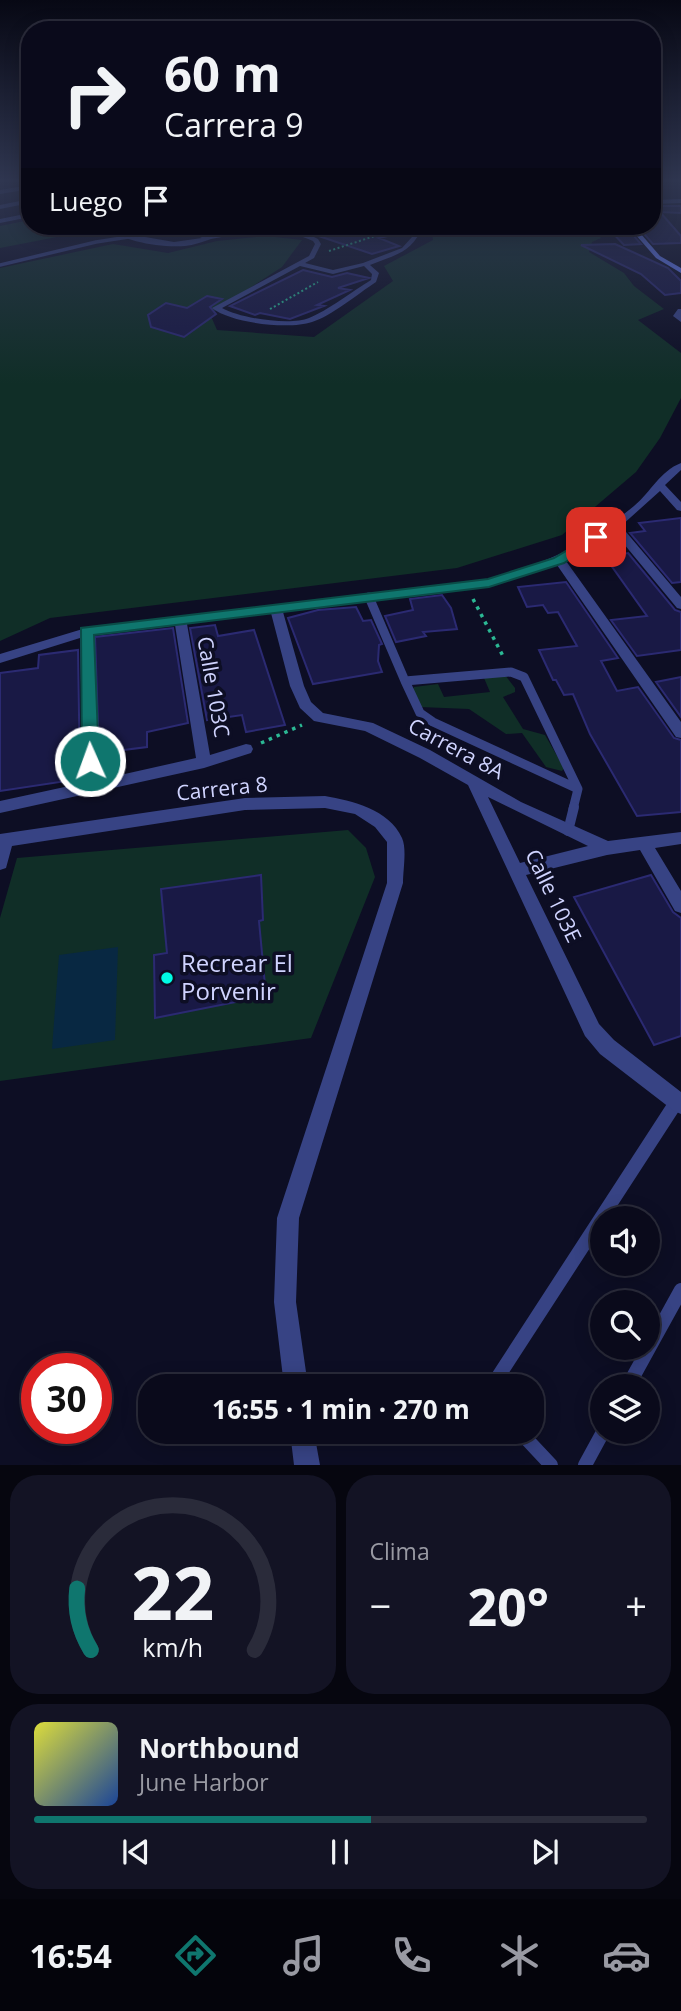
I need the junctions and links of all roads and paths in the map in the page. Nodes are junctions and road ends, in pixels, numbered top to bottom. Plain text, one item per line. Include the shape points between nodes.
1 (74, 247) edge
2 (316, 247) edge
3 (341, 247) edge
4 (406, 247) edge
5 (650, 247) edge
6 (312, 257) junction
7 (300, 264) junction
8 (365, 264) junction
9 (0, 265) edge
10 (681, 271) edge
11 (333, 272) junction
12 (253, 318) junction
13 (681, 466) edge
14 (659, 484) junction
15 (681, 508) edge
16 (614, 525) junction
17 (559, 560) junction
18 (466, 585) junction
19 (369, 597) junction
20 (681, 606) edge
21 (276, 608) junction
22 (180, 619) junction
23 (86, 632) junction
24 (0, 659) edge
25 (511, 672) junction
26 (405, 681) junction
27 (319, 717) junction
28 (681, 733) edge
29 (246, 749) joint
30 (204, 762) junction
31 (473, 781) junction
32 (91, 787) junction
33 (578, 789) junction
34 (0, 807) edge
35 (568, 831) junction
36 (681, 838) edge
37 (3, 841) edge
38 (645, 845) junction
39 (607, 848) junction
40 (0, 863) edge
41 (516, 871) junction
42 (681, 906) edge
43 (679, 1103) edge
44 (681, 1290) edge
45 (294, 1374) edge
46 (500, 1374) edge
47 (635, 1374) edge
48 (304, 1444) edge
49 (531, 1444) edge
50 (596, 1444) edge
51 (307, 1465) edge
52 (551, 1465) edge
53 (585, 1465) edge

1 - 9 lane
2 - 6 street
3 - 6 path
4 - 8 street
5 - 10 main road
6 - 7 street
7 - 11 street
7 - 12 street via 217,309
8 - 11 street
8 - 12 street via 376,273 374,281 312,320
11 - 12 path
13 - 14 street
14 - 15 street
14 - 16 street via 649,498
16 - 17 street
16 - 20 street
17 - 18 street via 489,583
17 - 28 street
18 - 19 street
18 - 25 path
19 - 21 street
19 - 26 lane
21 - 22 street
21 - 27 street via 297,686 305,705
22 - 23 street
22 - 30 street, Calle 103C
23 - 24 street
23 - 32 street
25 - 26 lane
25 - 33 lane via 524,677
26 - 33 lane via 420,713 433,722
27 - 29 path
27 - 31 street, Carrera 8A via 369,727
29 - 30 street
30 - 32 street
31 - 35 street, Carrera 8A
31 - 41 street, Calle 103E
32 - 34 street
33 - 35 lane
35 - 39 street
36 - 38 street
37 - 40 street
37 - 45 street, Carrera 8 via 245,804 324,802 359,809 395,840 395,883 288,1218 285,1302
38 - 39 street
38 - 42 street
39 - 41 street
41 - 43 street, Calle 103E via 592,1030
43 - 46 lane
44 - 47 lane
48 - 51 street
49 - 52 lane
50 - 53 lane

